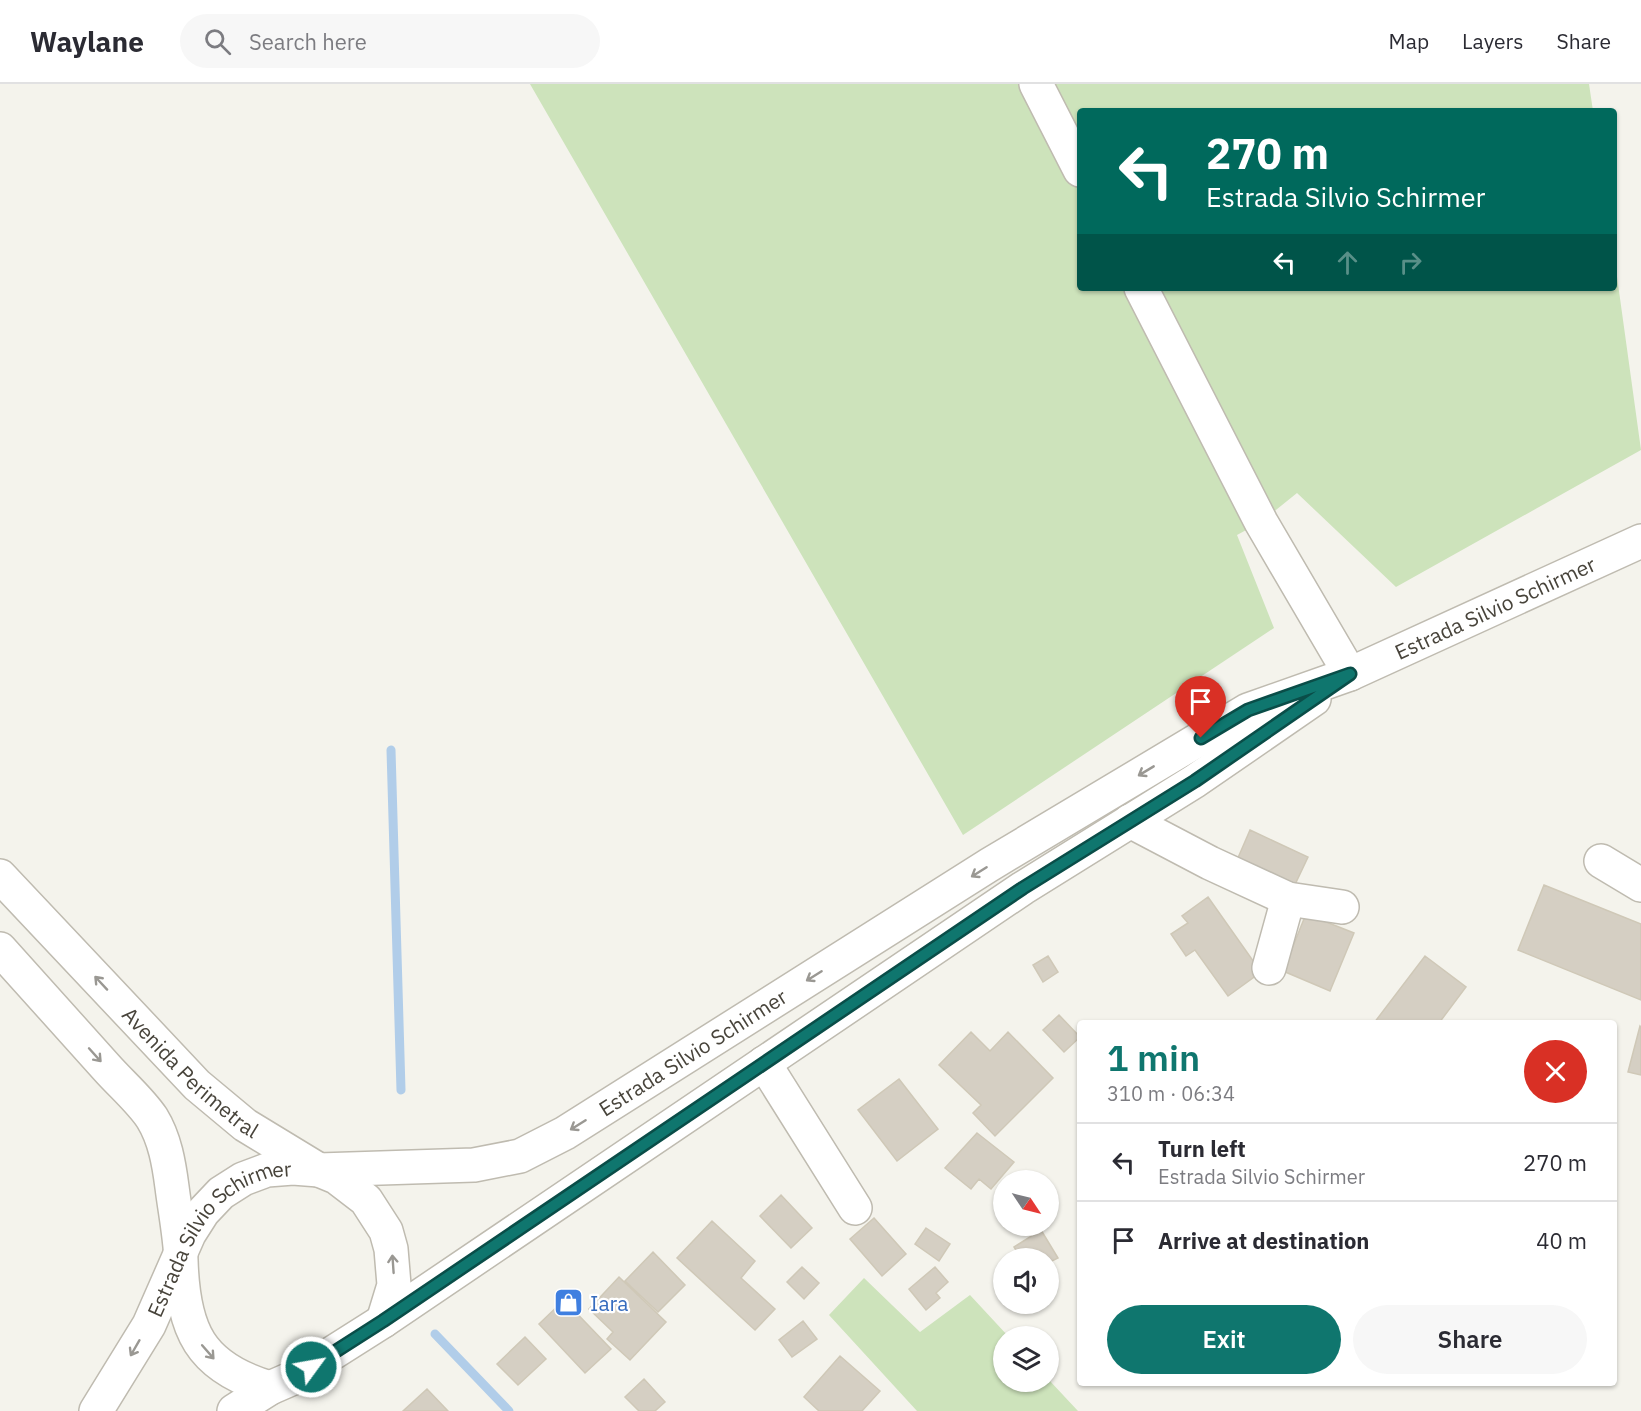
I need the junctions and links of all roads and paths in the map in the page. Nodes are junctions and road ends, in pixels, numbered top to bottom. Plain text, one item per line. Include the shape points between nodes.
1 (1036, 84) edge
2 (1077, 164) edge
3 (1143, 291) edge
4 (1641, 541) edge
5 (1350, 674) junction
6 (1130, 821) junction
7 (1601, 861) dead end
8 (0, 876) edge
9 (1641, 885) edge
10 (1288, 899) junction
11 (1342, 907) dead end
12 (0, 949) edge
13 (1269, 968) dead end
14 (764, 1063) junction
15 (319, 1170) junction
16 (855, 1208) dead end
17 (181, 1259) junction
18 (383, 1321) junction
19 (270, 1388) junction
20 (96, 1411) edge
21 (234, 1411) edge

1 - 2 street
3 - 5 street via 1261,522
4 - 5 street, Estrada Silvio Schirmer
5 - 6 street, Estrada Silvio Schirmer
5 -> 15 street, Estrada Silvio Schirmer via 1248,710 989,865 565,1133 520,1155 474,1165
6 - 10 street
6 - 14 street, Estrada Silvio Schirmer via 1023,888
7 - 9 street
15 -> 8 street, Avenida Perimetral via 245,1125 197,1085
10 - 11 street
10 - 13 street
12 -> 17 street via 152,1118 169,1157
14 - 16 street
14 - 18 street, Estrada Silvio Schirmer
15 - 17 street, Estrada Silvio Schirmer via 267,1170 221,1193 189,1234
18 -> 15 street, Avenida Perimetral via 394,1285 392,1249 386,1231 366,1200 344,1182
17 -> 19 street via 183,1300 193,1332 225,1369
17 -> 20 street, Estrada Silvio Schirmer via 149,1325
18 - 19 street, Estrada Silvio Schirmer via 293,1378
19 - 21 street, Estrada Silvio Schirmer

